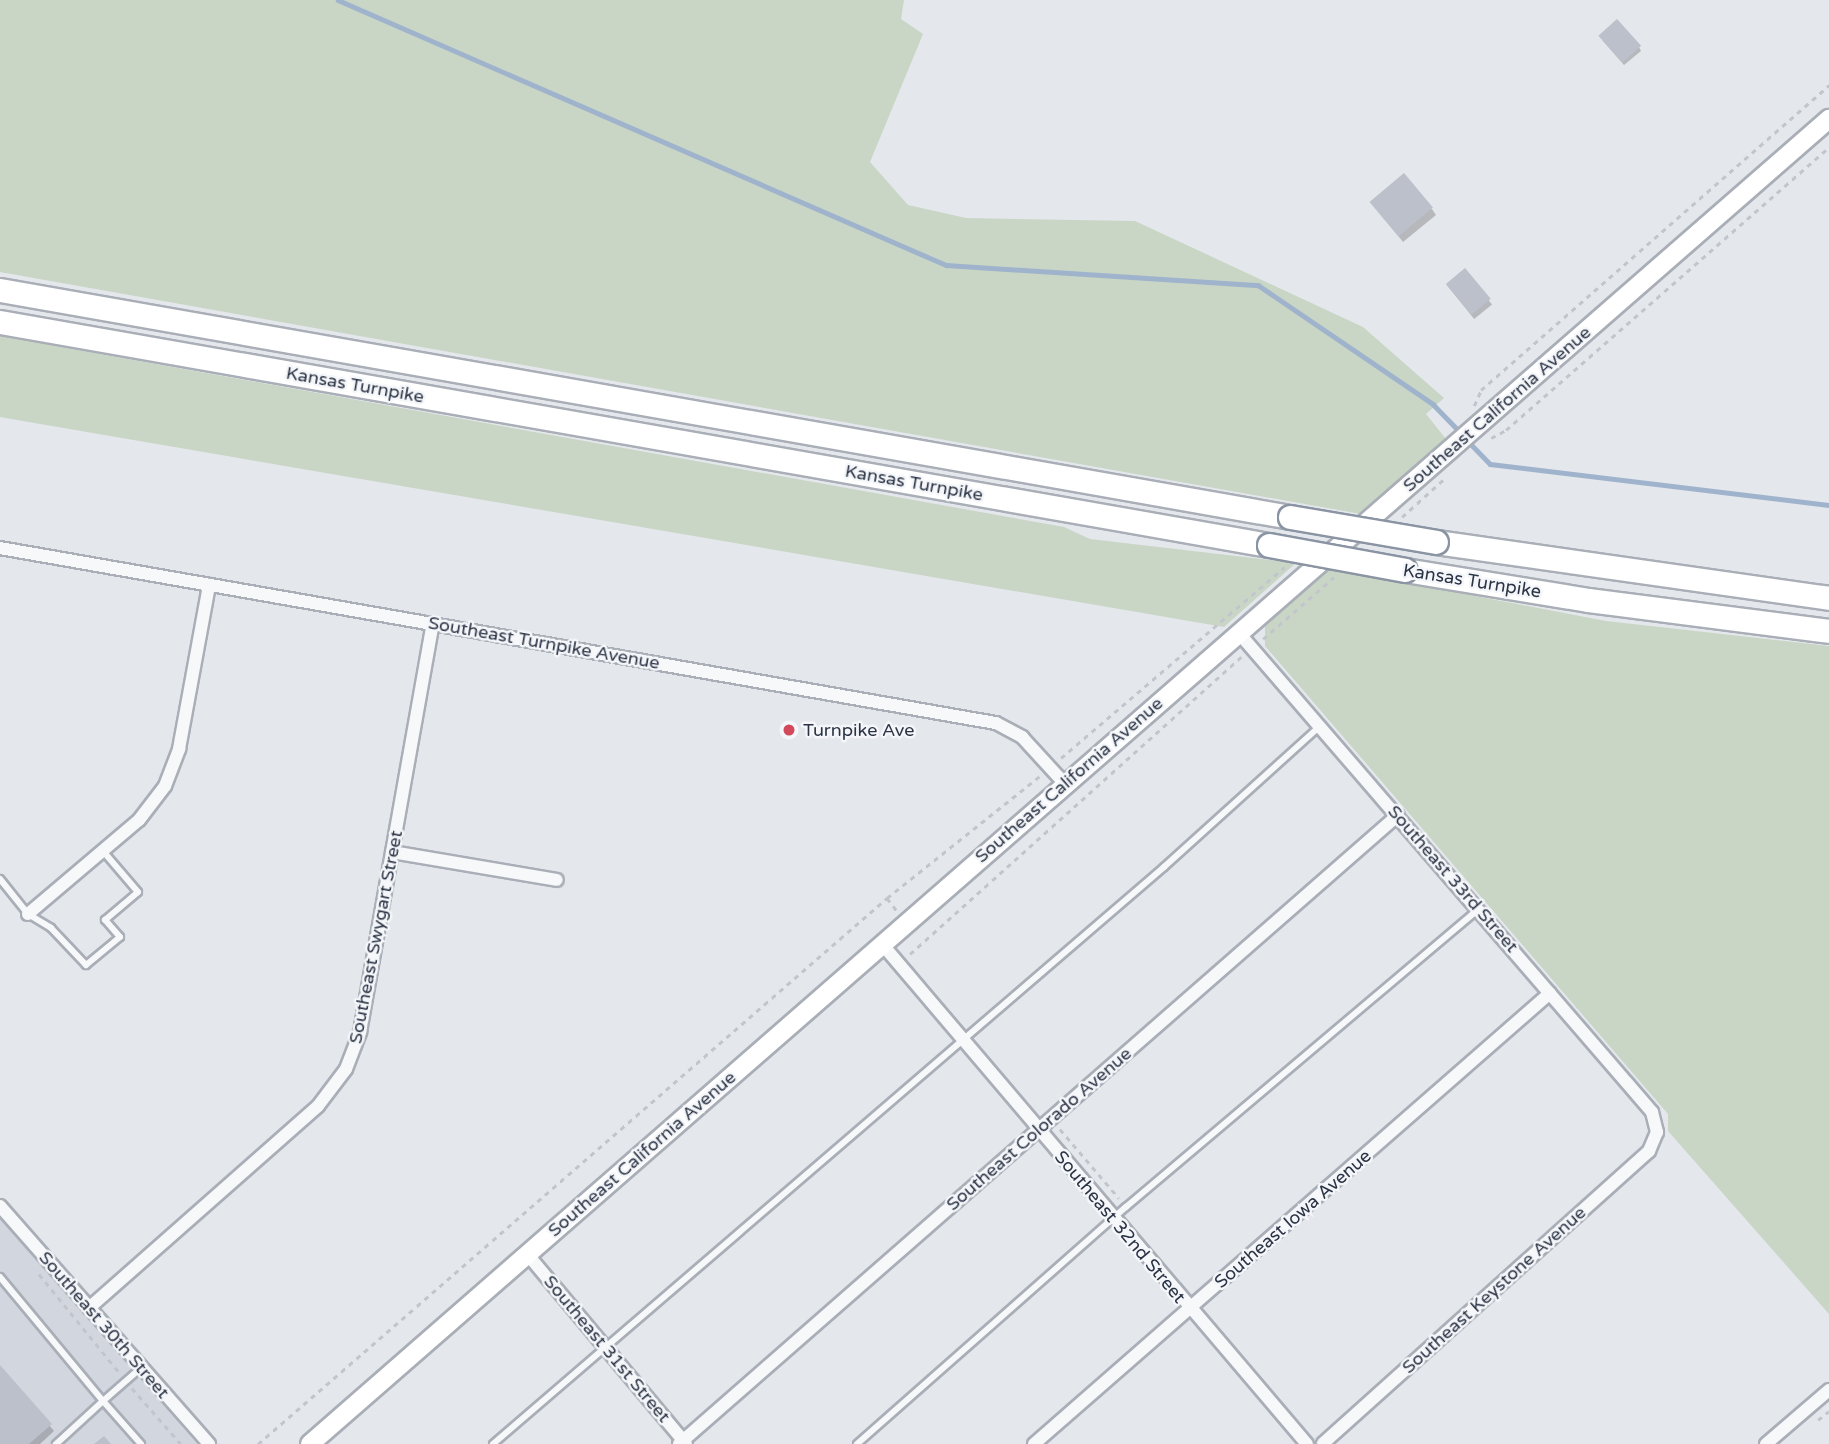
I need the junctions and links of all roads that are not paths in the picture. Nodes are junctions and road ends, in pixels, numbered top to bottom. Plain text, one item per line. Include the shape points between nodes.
1 (1829, 119) edge
2 (0, 290) edge
3 (0, 323) edge
4 (0, 548) edge
5 (209, 584) junction
6 (1829, 598) edge
7 (433, 623) junction
8 (1238, 632) junction
9 (1829, 632) edge
10 (1321, 725) junction
11 (1065, 784) junction
12 (1398, 815) junction
13 (103, 850) junction
14 (392, 852) junction
15 (0, 879) edge
16 (557, 880) dead end
17 (1478, 909) junction
18 (28, 914) junction
19 (882, 944) junction
20 (1550, 993) junction
21 (962, 1040) junction
22 (1038, 1130) junction
23 (1657, 1132) joint
24 (0, 1206) edge
25 (1114, 1219) junction
26 (528, 1255) junction
27 (0, 1277) edge
28 (89, 1308) junction
29 (1190, 1309) junction
30 (608, 1346) junction
31 (142, 1367) junction
32 (1829, 1390) edge
33 (103, 1401) junction
34 (683, 1443) edge
35 (56, 1444) edge
36 (141, 1444) edge
37 (209, 1444) edge
38 (310, 1444) edge
39 (493, 1444) edge
40 (858, 1444) edge
41 (1034, 1444) edge
42 (1307, 1444) edge
43 (1323, 1444) edge
44 (1766, 1444) edge

1 - 8 main road, Southeast California Avenue
2 - 6 highway, Kansas Turnpike, bridge via 1436,542
3 - 9 highway, Kansas Turnpike, bridge via 1405,570
4 - 5 street, Southeast Turnpike Avenue
5 - 7 street, Southeast Turnpike Avenue
5 - 13 street via 173,768 153,804
7 - 11 street, Southeast Turnpike Avenue via 996,723 1022,737
7 - 14 street, Southeast Swygart Street
8 - 10 street, Southeast 33rd Street
8 - 11 main road, Southeast California Avenue
10 - 12 street, Southeast 33rd Street
10 - 21 lane
11 - 19 main road, Southeast California Avenue
12 - 17 street, Southeast 33rd Street
12 - 22 street, Southeast Colorado Avenue
13 - 18 street
13 - 18 lane via 138,892 105,920 120,937 86,965 51,928
14 - 16 street
14 - 28 street, Southeast Swygart Street via 360,1032 334,1087
15 - 18 lane
17 - 20 street, Southeast 33rd Street
17 - 25 lane
19 - 21 street, Southeast 32nd Street
19 - 26 main road, Southeast California Avenue
20 - 23 street, Southeast 33rd Street via 1652,1112
20 - 29 street, Southeast Iowa Avenue
21 - 22 street, Southeast 32nd Street
21 - 30 lane
22 - 25 street, Southeast 32nd Street
22 - 34 street, Southeast Colorado Avenue
23 - 43 street, Southeast Keystone Avenue via 1649,1151
24 - 28 street, Southeast 30th Street
25 - 29 street, Southeast 32nd Street
25 - 40 lane
26 - 30 street, Southeast 31st Street
26 - 38 main road, Southeast California Avenue
27 - 33 lane
28 - 31 street, Southeast 30th Street
29 - 41 street, Southeast Iowa Avenue
29 - 42 street, Southeast 32nd Street
30 - 34 street, Southeast 31st Street
30 - 39 lane
31 - 33 lane
31 - 37 street, Southeast 30th Street
32 - 44 street
33 - 35 lane
33 - 36 lane

